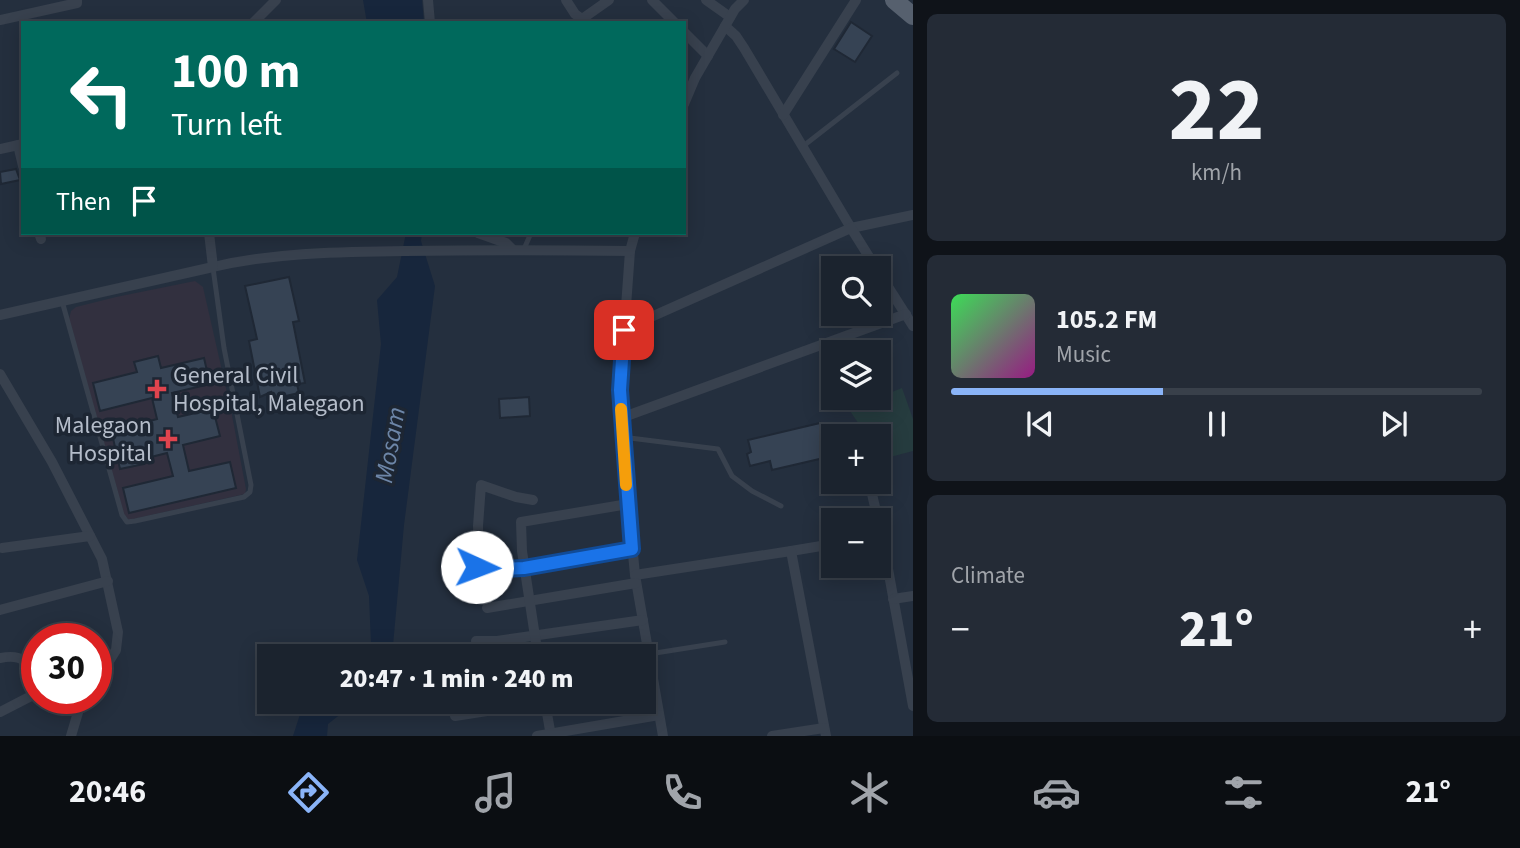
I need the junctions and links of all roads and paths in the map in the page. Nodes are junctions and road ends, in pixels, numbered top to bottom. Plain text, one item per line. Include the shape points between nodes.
1 (77, 0) edge
2 (276, 0) edge
3 (428, 0) edge
4 (566, 0) edge
5 (609, 0) edge
6 (652, 0) edge
7 (706, 0) edge
8 (744, 0) edge
9 (856, 0) edge
10 (894, 0) edge
11 (913, 16) edge
12 (0, 20) edge
13 (255, 21) edge
14 (430, 21) edge
15 (673, 21) edge
16 (728, 22) junction
17 (686, 34) edge
18 (708, 56) junction
19 (897, 73) dead end
20 (686, 99) edge
21 (783, 114) junction
22 (20, 144) edge
23 (802, 147) junction
24 (0, 149) edge
25 (913, 215) edge
26 (851, 228) junction
27 (209, 235) edge
28 (484, 235) edge
29 (529, 235) edge
30 (634, 235) edge
31 (518, 249) junction
32 (630, 251) junction
33 (868, 256) edge
34 (213, 267) junction
35 (891, 291) edge
36 (62, 301) junction
37 (906, 314) junction
38 (0, 315) edge
39 (913, 326) edge
40 (624, 330) junction
41 (0, 374) edge
42 (621, 418) junction
43 (622, 437) junction
44 (533, 500) dead end
45 (628, 505) junction
46 (780, 506) dead end
47 (90, 536) junction
48 (821, 546) edge
49 (1, 547) edge
50 (632, 549) junction
51 (791, 551) junction
52 (524, 568) junction
53 (889, 578) edge
54 (635, 579) junction
55 (108, 581) junction
56 (913, 596) edge
57 (893, 599) junction
58 (530, 602) junction
59 (487, 608) dead end
60 (0, 610) edge
61 (643, 620) junction
62 (535, 635) junction
63 (476, 641) dead end
64 (725, 642) dead end
65 (536, 644) edge
66 (648, 644) edge
67 (656, 651) edge
68 (0, 655) edge
69 (112, 658) edge
70 (21, 659) edge
71 (656, 696) edge
72 (21, 701) edge
73 (913, 706) edge
74 (0, 712) edge
75 (78, 714) edge
76 (468, 714) edge
77 (547, 714) edge
78 (659, 715) junction
79 (455, 716) dead end
80 (825, 732) edge
81 (551, 735) edge
82 (71, 736) edge
83 (537, 736) edge
84 (663, 736) edge
85 (772, 736) edge

1 - 12 street
2 - 13 street
3 - 14 street
4 - 5 street via 582,19
6 - 15 street
7 - 16 street
8 - 16 street
9 - 21 street
10 - 11 main road
16 - 18 street
16 - 21 street
17 - 18 street
18 - 20 street
19 - 23 lane
21 - 23 street
22 - 24 street
23 - 26 street
25 - 26 street
26 - 33 street
26 - 40 street
27 - 34 street
28 - 31 street
29 - 31 lane
30 - 32 street
31 - 32 street
31 - 34 street via 310,252
32 - 40 street
34 - 36 street
34 - 36 lane via 251,485 244,497 127,522
35 - 37 street
36 - 38 street
37 - 39 street
37 - 42 street
40 - 42 street
41 - 47 street
42 - 43 street
43 - 45 street
43 - 46 lane via 718,449 732,476
44 - 52 street via 481,486 478,568
45 - 50 street
45 - 52 street via 523,521 519,526
47 - 49 street
47 - 55 street
48 - 51 street
50 - 52 street
50 - 54 street
51 - 54 street
51 - 80 street
52 - 58 street
53 - 57 street
54 - 58 street
54 - 61 street
55 - 60 street
55 - 69 street via 118,632
56 - 57 street
57 - 73 street
58 - 59 street
58 - 62 street
61 - 62 street
61 - 66 street
62 - 63 street
62 - 65 street
64 - 67 lane
68 - 70 street
71 - 78 street
72 - 74 street
75 - 82 street
76 - 79 street
77 - 81 street
78 - 81 street
78 - 84 street
80 - 85 street
81 - 83 street

